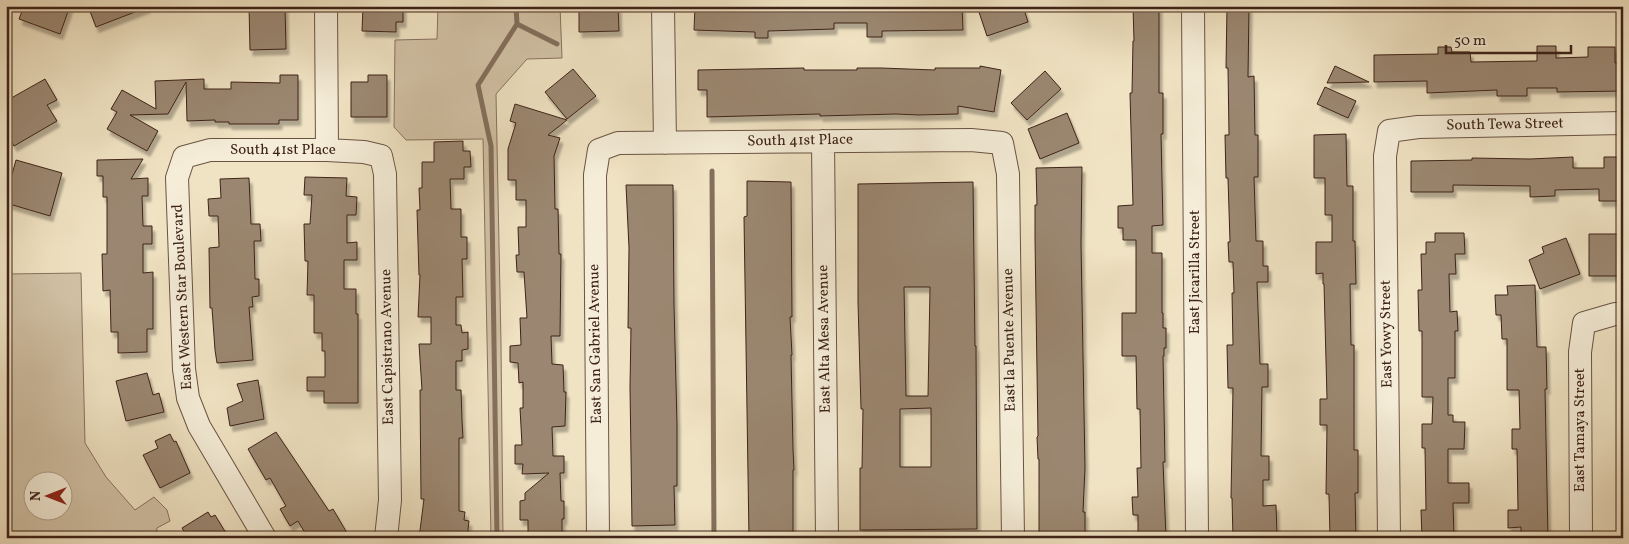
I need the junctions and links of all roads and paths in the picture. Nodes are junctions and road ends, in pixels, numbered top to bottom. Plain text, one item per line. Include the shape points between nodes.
1 (326, 6) edge
2 (663, 6) edge
3 (1193, 6) edge
4 (1623, 123) edge
5 (1389, 131) joint
6 (823, 141) junction
7 (664, 142) junction
8 (1002, 143) joint
9 (327, 150) junction
10 (600, 150) joint
11 (381, 156) joint
12 (184, 158) joint
13 (1623, 314) edge
14 (265, 538) edge
15 (386, 538) edge
16 (598, 538) edge
17 (827, 538) edge
18 (1013, 538) edge
19 (1197, 538) edge
20 (1389, 538) edge
21 (1581, 538) edge

1 - 9 street
2 - 7 street
3 - 19 street, East Jicarilla Street
4 - 5 street, South Tewa Street via 1418,127
5 - 20 street, East Yowy Street via 1385,156
6 - 7 street, South 41st Place
6 - 8 street, South 41st Place via 972,140
6 - 17 street, East Alta Mesa Avenue
7 - 10 street, South 41st Place via 618,143
8 - 18 street, East la Puente Avenue via 1008,174
9 - 11 street, South 41st Place
9 - 12 street, South 41st Place via 210,150
10 - 16 street, East San Gabriel Avenue via 595,175
11 - 15 street, East Capistrano Avenue via 386,174 390,500
12 - 14 street, East Western Star Boulevard via 177,178 184,369 188,398 199,426
13 - 21 street, East Tamaya Street via 1584,323 1580,352

